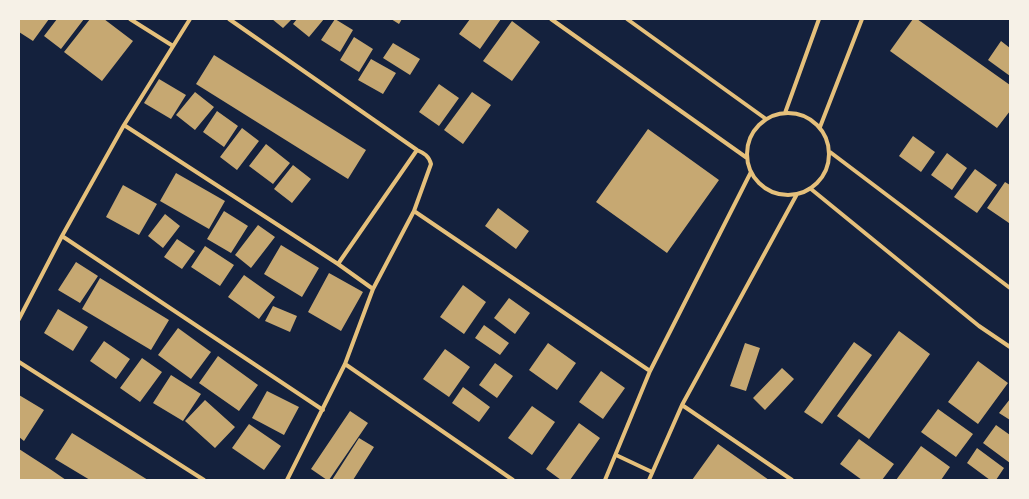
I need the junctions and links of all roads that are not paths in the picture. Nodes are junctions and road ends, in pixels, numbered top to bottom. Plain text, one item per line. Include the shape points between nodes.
1 (130, 19) edge
2 (190, 19) edge
3 (229, 19) edge
4 (551, 19) edge
5 (627, 19) edge
6 (819, 19) edge
7 (862, 19) edge
8 (173, 46) junction
9 (786, 113) junction
10 (766, 119) junction
11 (124, 125) junction
12 (820, 127) junction
13 (417, 150) junction
14 (830, 152) junction
15 (747, 158) junction
16 (751, 172) junction
17 (811, 189) junction
18 (797, 194) junction
19 (414, 211) junction
20 (62, 236) junction
21 (338, 264) junction
22 (1010, 288) edge
23 (373, 289) junction
24 (19, 319) edge
25 (1010, 347) edge
26 (19, 362) edge
27 (346, 364) junction
28 (650, 371) junction
29 (682, 405) junction
30 (323, 410) junction
31 (616, 455) junction
32 (652, 472) junction
33 (204, 480) edge
34 (287, 480) edge
35 (513, 480) edge
36 (605, 480) edge
37 (649, 480) edge
38 (792, 480) edge

1 - 8 street
2 - 8 street
3 - 13 street
4 - 15 street
5 - 10 street
6 - 9 street
7 - 12 street
8 - 11 street
9 - 10 street
9 - 12 street via 802,115
10 - 15 street via 752,133 748,142
11 - 20 street
11 - 21 street
12 - 14 street via 826,136
13 - 19 street via 427,156 431,164
13 - 21 street
14 - 17 street via 827,169
14 - 22 street
15 - 16 street
16 - 18 street via 767,190 782,195
16 - 28 street
17 - 18 street
17 - 25 street via 979,326
18 - 29 street
19 - 23 street
19 - 28 street
20 - 24 street
20 - 30 street
21 - 23 street
23 - 27 street
26 - 33 street
27 - 30 street
27 - 35 street
28 - 31 street
29 - 32 street
29 - 38 street
30 - 34 street
31 - 32 street
31 - 36 street
32 - 37 street

